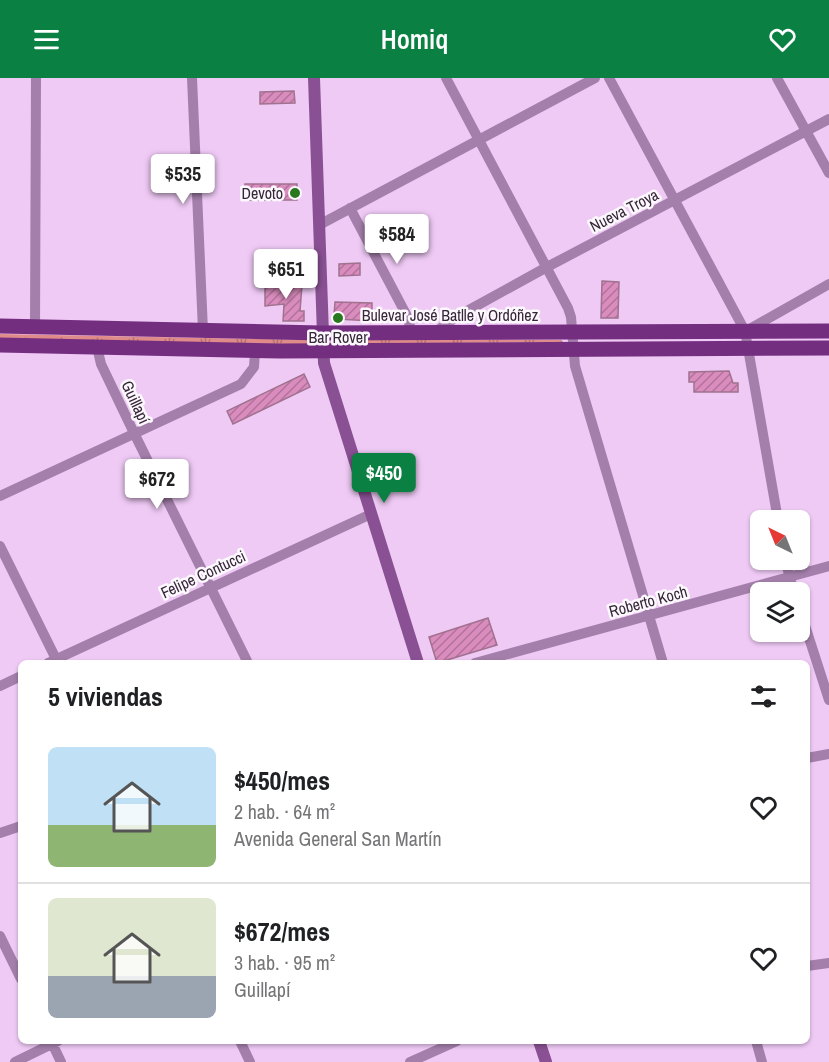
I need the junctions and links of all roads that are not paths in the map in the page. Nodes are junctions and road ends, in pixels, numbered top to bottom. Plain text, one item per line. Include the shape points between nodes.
1 (36, 78) edge
2 (192, 78) edge
3 (314, 78) edge
4 (446, 78) edge
5 (595, 78) edge
6 (609, 78) edge
7 (777, 78) edge
8 (829, 119) edge
9 (806, 131) junction
10 (479, 138) junction
11 (829, 173) edge
12 (675, 200) junction
13 (350, 208) junction
14 (319, 225) junction
15 (547, 267) junction
16 (829, 284) edge
17 (0, 326) edge
18 (36, 327) junction
19 (203, 331) junction
20 (745, 331) junction
21 (829, 331) edge
22 (435, 332) junction
23 (572, 332) junction
24 (321, 333) junction
25 (412, 333) junction
26 (0, 345) edge
27 (97, 347) junction
28 (829, 348) edge
29 (573, 349) junction
30 (750, 349) junction
31 (255, 351) junction
32 (323, 351) junction
33 (134, 433) junction
34 (0, 496) edge
35 (776, 510) edge
36 (371, 514) junction
37 (0, 546) edge
38 (829, 566) edge
39 (787, 570) edge
40 (789, 577) junction
41 (791, 582) edge
42 (212, 586) junction
43 (651, 616) junction
44 (810, 641) edge
45 (53, 660) edge
46 (58, 660) edge
47 (247, 660) edge
48 (417, 660) edge
49 (487, 660) edge
50 (662, 660) edge
51 (18, 677) edge
52 (0, 686) edge
53 (829, 700) edge
54 (829, 754) edge
55 (810, 757) edge
56 (18, 827) edge
57 (0, 833) edge
58 (0, 936) edge
59 (829, 963) edge
60 (810, 966) edge
61 (18, 974) edge
62 (49, 1044) edge
63 (54, 1044) edge
64 (241, 1044) edge
65 (450, 1044) edge
66 (540, 1044) edge
67 (757, 1044) edge
68 (15, 1062) edge
69 (61, 1062) edge
70 (250, 1062) edge
71 (410, 1062) edge
72 (546, 1062) edge
73 (762, 1062) edge

1 - 18 street
2 - 19 street
3 - 14 main road
4 - 10 street
5 - 10 street
6 - 12 street
7 - 9 street
8 - 9 street, Nueva Troya
9 - 11 street
9 - 12 street, Nueva Troya
10 - 13 street
10 - 15 street
12 - 15 street, Nueva Troya
12 - 20 street
13 - 14 street
13 - 25 street via 407,316
14 - 24 main road
15 - 22 street, Nueva Troya
15 - 23 street via 568,308
16 - 20 street
17 - 18 main road, Bulevar José Batlle y Ordóñez
18 - 19 main road, Bulevar José Batlle y Ordóñez
19 - 24 main road, Bulevar José Batlle y Ordóñez
20 - 21 main road, Bulevar José Batlle y Ordóñez
20 - 23 main road, Bulevar José Batlle y Ordóñez
20 - 30 street
22 - 23 main road, Bulevar José Batlle y Ordóñez
22 - 25 main road, Bulevar José Batlle y Ordóñez
23 - 29 street
24 - 25 main road, Bulevar José Batlle y Ordóñez
24 - 32 main road
26 - 27 main road
27 - 31 main road
27 - 33 street, Guillapí via 101,364
28 - 30 main road
29 - 30 main road
29 - 32 main road
29 - 43 street
30 - 35 street
31 - 32 main road
31 - 33 street via 254,367 241,384
32 - 36 main road
33 - 34 street
33 - 42 street, Guillapí
36 - 42 street, Felipe Contucci
36 - 48 main road
37 - 45 street
38 - 40 street, Roberto Koch
39 - 40 street
40 - 41 street
40 - 43 street, Roberto Koch
42 - 46 street, Felipe Contucci
42 - 47 street, Guillapí
43 - 49 street, Roberto Koch
43 - 50 street
44 - 53 street
51 - 52 street
54 - 55 street
56 - 57 street
58 - 61 street
59 - 60 street
62 - 68 street
63 - 69 street
64 - 70 street
65 - 71 street
66 - 72 main road
67 - 73 street

